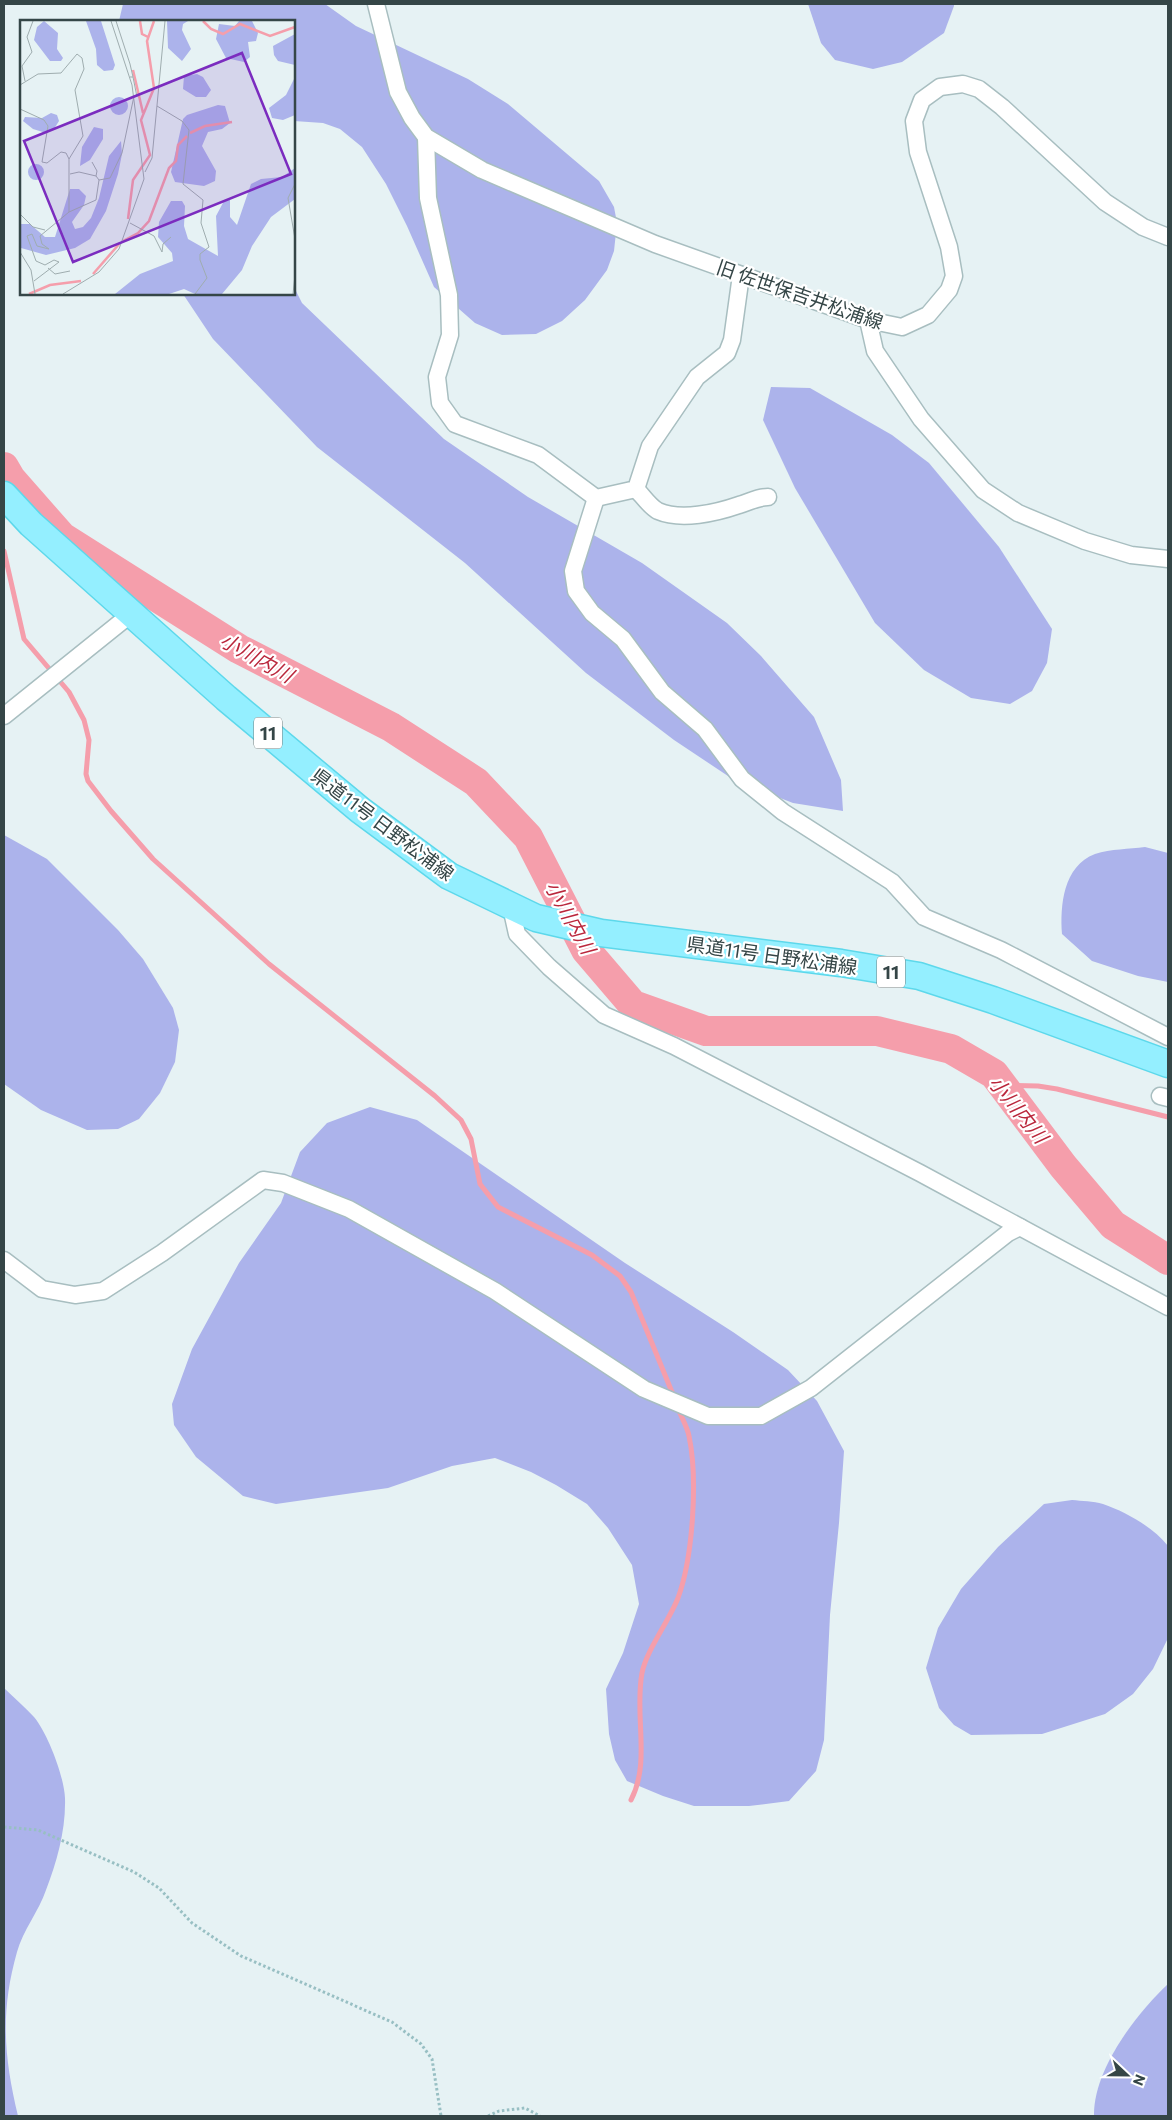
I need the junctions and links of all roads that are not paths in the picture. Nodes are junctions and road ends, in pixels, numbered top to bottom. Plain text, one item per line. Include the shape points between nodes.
1 (376, 4) edge
2 (426, 137) junction
3 (1168, 237) edge
4 (741, 275) junction
5 (868, 320) junction
6 (636, 489) junction
7 (4, 495) edge
8 (768, 497) dead end
9 (596, 498) junction
10 (1168, 559) edge
11 (131, 614) junction
12 (4, 716) edge
13 (511, 907) junction
14 (1168, 1037) edge
15 (1168, 1064) edge
16 (1020, 1227) junction
17 (4, 1260) edge
18 (1168, 1307) edge

1 - 2 street, 旧 佐世保吉井松浦線 via 398,92
2 - 4 street, 旧 佐世保吉井松浦線 via 482,170 655,244
2 - 9 street via 428,198 448,295 450,335 437,377 440,403 455,424 538,455
3 - 5 street, 旧 佐世保吉井松浦線 via 1143,227 1105,202 979,89 963,84 940,87 922,100 914,121 918,152 949,247 954,276 949,290 928,315 902,327
4 - 5 street, 旧 佐世保吉井松浦線
4 - 6 street via 732,340 727,352 697,377 650,446
5 - 10 street via 875,351 920,419 983,490 1018,513 1085,541 1131,555
6 - 8 street via 657,510 678,515 703,514
6 - 9 street
7 - 11 main road, 県道11号 日野松浦線 / 11 via 31,524
9 - 14 street via 573,571 576,591 592,613 623,639 662,692 706,729 742,779 783,812 892,882 924,917 1001,950
11 - 12 street
11 - 13 main road, 県道11号 日野松浦線 / 11 via 360,810 449,876
13 - 15 main road, 県道11号 日野松浦線 / 11 via 536,918 600,933 919,976
13 - 16 street via 517,934 604,1015 674,1046
16 - 17 street via 1008,1233 811,1388 761,1416 731,1417 708,1416 644,1389 486,1286 349,1209 283,1183 263,1180 103,1291 75,1295 42,1289
16 - 18 street

